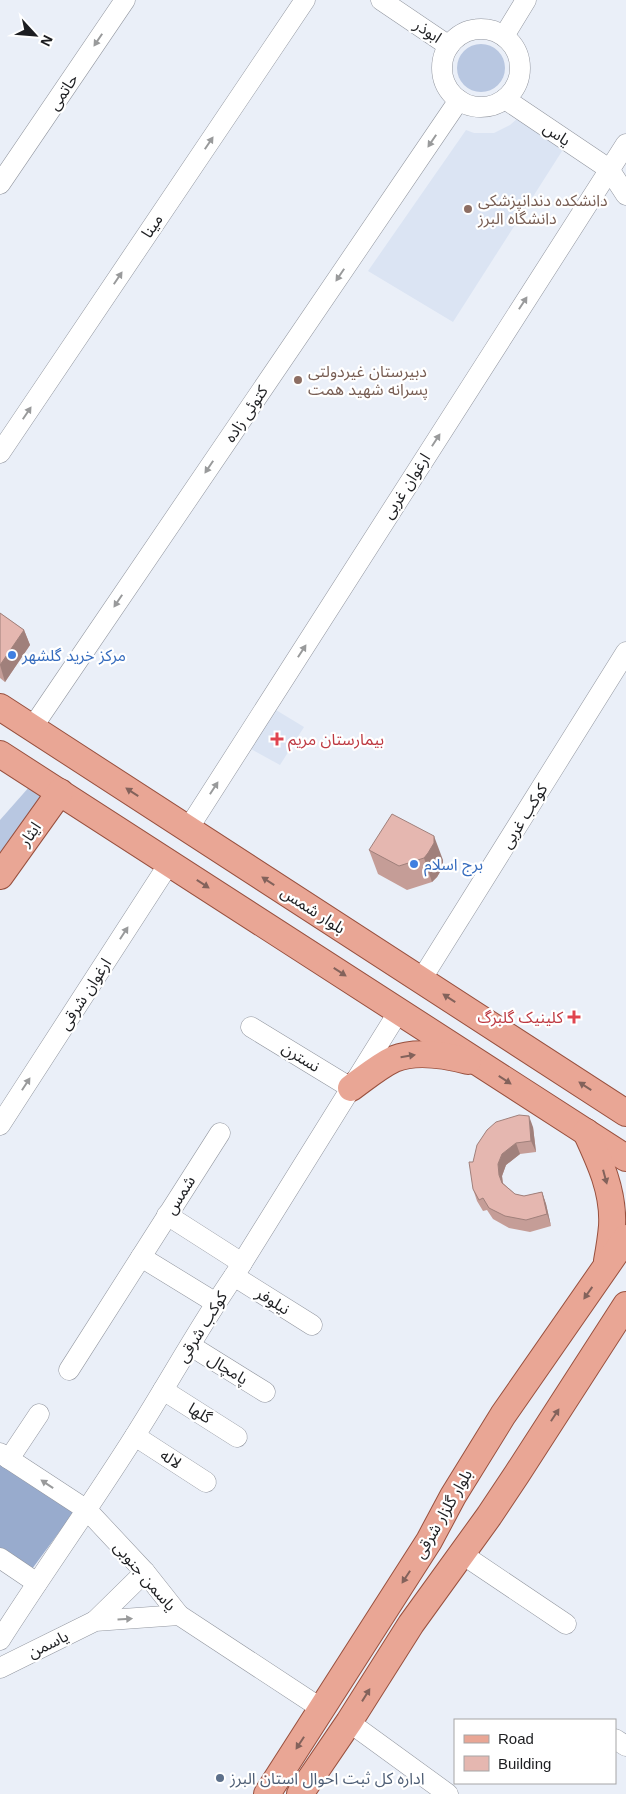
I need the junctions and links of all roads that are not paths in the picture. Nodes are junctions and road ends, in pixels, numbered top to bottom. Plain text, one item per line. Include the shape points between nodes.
1 (126, 0) edge
2 (305, 0) edge
3 (381, 0) edge
4 (526, 0) edge
5 (504, 36) junction
6 (449, 46) junction
7 (505, 99) junction
8 (459, 100) junction
9 (626, 144) edge
10 (617, 170) edge
11 (0, 184) edge
12 (626, 195) edge
13 (0, 453) edge
14 (626, 652) edge
15 (0, 707) edge
16 (32, 728) junction
17 (0, 754) edge
18 (60, 792) junction
19 (188, 829) junction
20 (170, 862) junction
21 (0, 876) edge
22 (422, 980) junction
23 (398, 1010) junction
24 (252, 1027) dead end
25 (482, 1064) junction
26 (351, 1088) junction
27 (626, 1113) edge
28 (0, 1125) edge
29 (586, 1132) junction
30 (220, 1133) dead end
31 (626, 1158) edge
32 (167, 1215) junction
33 (626, 1238) edge
34 (141, 1257) junction
35 (606, 1267) junction
36 (238, 1270) junction
37 (216, 1303) junction
38 (623, 1312) edge
39 (312, 1325) dead end
40 (191, 1346) junction
41 (69, 1370) dead end
42 (163, 1390) junction
43 (265, 1392) dead end
44 (39, 1414) dead end
45 (503, 1415) junction
46 (135, 1436) junction
47 (237, 1436) dead end
48 (538, 1441) junction
49 (5, 1456) edge
50 (206, 1482) dead end
51 (453, 1496) junction
52 (87, 1510) junction
53 (489, 1516) junction
54 (462, 1554) junction
55 (0, 1558) edge
56 (145, 1572) junction
57 (37, 1583) junction
58 (179, 1615) junction
59 (95, 1621) junction
60 (566, 1624) dead end
61 (0, 1640) edge
62 (0, 1668) edge
63 (322, 1709) junction
64 (348, 1722) junction
65 (267, 1794) edge
66 (300, 1794) edge
67 (448, 1794) edge

1 -> 11 street, حاتمی
13 -> 2 street, مینا
3 - 6 street, ابوذر
4 - 5 street
5 - 6 street via 493,30 480,29 458,37
5 - 7 street via 518,55 520,67 514,90
6 - 8 street via 442,69 450,92
7 - 8 street via 482,107
7 - 10 street, یاس
8 -> 16 street, کتوئی زاده
9 - 10 street, ارغوان غربی
10 - 12 street, یاس
19 -> 10 street, ارغوان غربی
14 - 22 street, کوکب غربی
15 - 16 main road, بلوار شمس
19 -> 16 main road, بلوار شمس
17 - 18 main road
18 - 20 main road
18 - 21 main road, ایثار
22 -> 19 main road, بلوار شمس
20 -> 23 main road
28 -> 20 street, ارغوان شرقی
27 -> 22 main road, بلوار شمس
23 - 25 main road
23 - 26 street, کوکب شرقی
24 - 26 street, نسترن
26 -> 25 main road via 390,1061 404,1056 426,1054
25 -> 29 main road
26 - 36 street, کوکب شرقی
29 - 31 main road
29 -> 35 main road via 603,1168 610,1196 612,1226
30 - 32 street, شمس
32 - 34 street, شمس
32 - 36 street, نیلوفر
33 - 35 main road, بلوار گلزار شرقی
34 - 37 street
34 - 41 street, شمس
35 -> 45 main road, بلوار گلزار شرقی
36 - 37 street, کوکب شرقی
36 - 39 street, نیلوفر
37 - 40 street, کوکب شرقی
48 -> 38 main road, بلوار گلزار شرقی
40 - 42 street, کوکب شرقی
40 - 43 street, پامچال
42 - 46 street, کوکب شرقی
42 - 47 street, گلها
44 - 49 street
45 - 48 main road via 500,1439 507,1449 528,1450
45 - 51 main road, بلوار گلزار شرقی
46 - 50 street, لاله
46 - 52 street, کوکب شرقی
48 - 53 main road, بلوار گلزار شرقی
52 -> 49 street, یاسمن جنوبی
51 - 53 main road via 470,1477 486,1474 498,1487
51 -> 63 main road, بلوار گلزار شرقی via 429,1541
52 - 56 street, یاسمن جنوبی
52 - 57 street, کوکب شرقی
53 - 54 main road, بلوار گلزار شرقی
54 - 60 street
64 -> 54 main road, بلوار گلزار شرقی via 411,1624
55 - 57 street
56 - 58 street, یاسمن جنوبی
56 - 59 street, یاسمن
57 - 61 street, کوکب شرقی
59 -> 58 street, یاسمن
58 - 63 street, یاسمن جنوبی
59 - 62 street, یاسمن
63 -> 65 main road, بلوار گلزار شرقی
64 - 66 main road, بلوار گلزار شرقی
64 - 67 street

